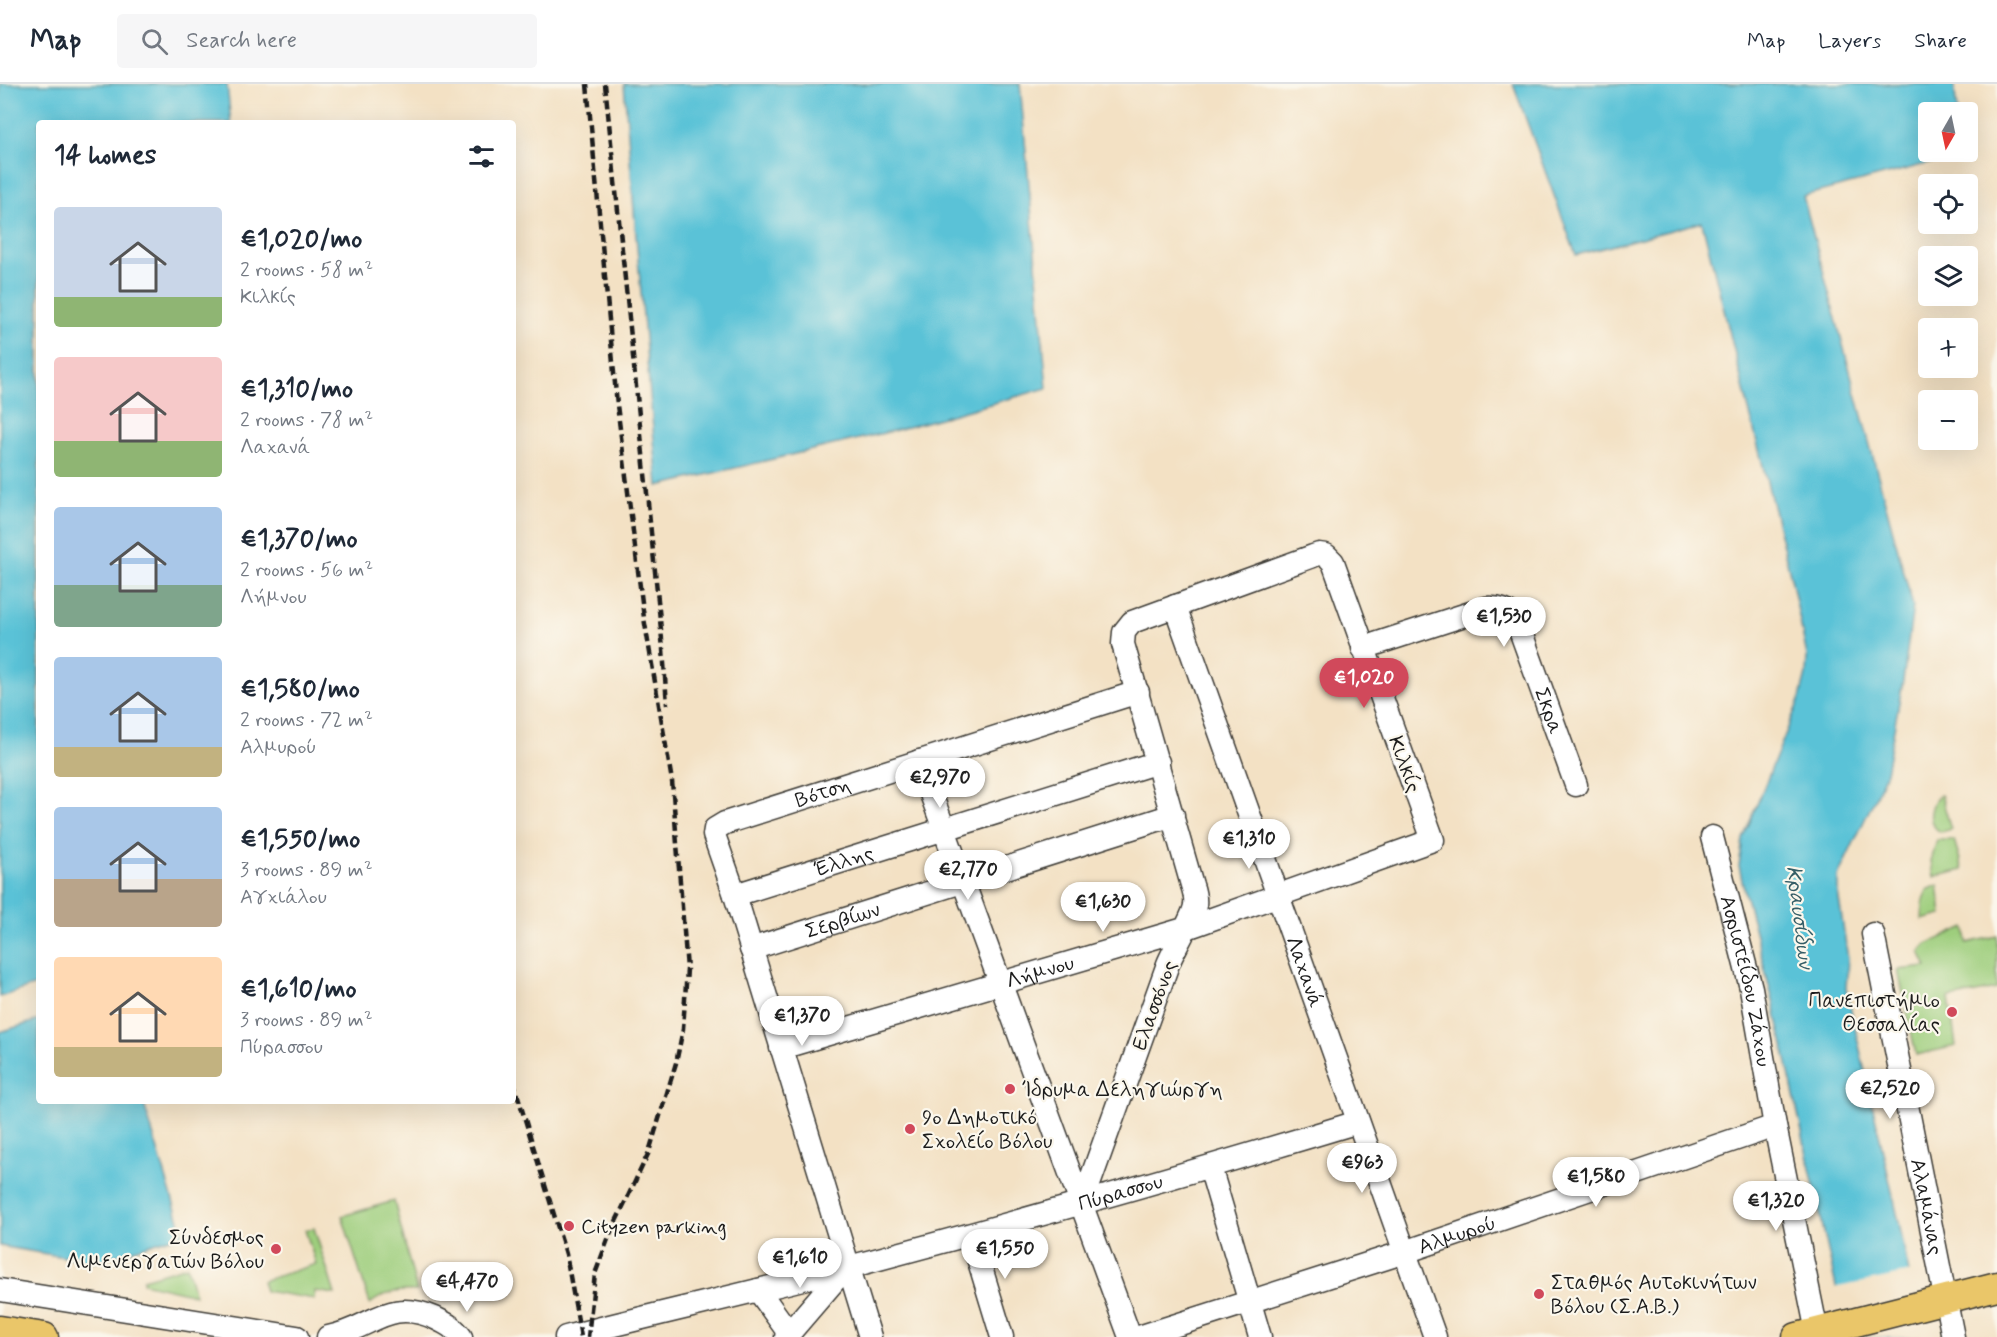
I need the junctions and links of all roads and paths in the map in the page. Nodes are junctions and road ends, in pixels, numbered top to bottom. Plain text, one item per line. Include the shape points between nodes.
1 (1175, 606) junction
2 (1363, 648) junction
3 (1138, 692) junction
4 (919, 761) junction
5 (1158, 762) junction
6 (1576, 785) dead end
7 (1173, 815) junction
8 (944, 829) junction
9 (1712, 837) dead end
10 (1433, 840) joint
11 (964, 881) junction
12 (735, 895) junction
13 (1279, 895) junction
14 (1184, 929) junction
15 (1873, 934) dead end
16 (751, 949) junction
17 (1002, 984) junction
18 (781, 1048) junction
19 (1358, 1122) junction
20 (1775, 1126) junction
21 (1210, 1167) junction
22 (1082, 1204) junction
23 (970, 1235) junction
24 (1405, 1252) junction
25 (847, 1267) junction
26 (1997, 1286) edge
27 (0, 1290) edge
28 (758, 1290) junction
29 (1940, 1300) junction
30 (1250, 1301) junction
31 (0, 1330) edge
32 (451, 1332) edge
33 (1815, 1333) edge
34 (788, 1335) edge
35 (44, 1337) edge
36 (297, 1337) edge
37 (328, 1337) edge
38 (566, 1337) edge
39 (870, 1337) edge
40 (1002, 1337) edge
41 (1130, 1337) edge
42 (1138, 1337) edge
43 (1260, 1337) edge
44 (1435, 1337) edge
45 (1953, 1337) edge

1 - 2 street, Κιλκίς via 1313,556 1326,555
1 - 3 street, Ελασσόνος via 1132,622 1124,632 1123,644
1 - 13 street, Λαχανά
2 - 6 street, Σκρα via 1486,608 1508,612 1516,619
2 - 10 street, Κιλκίς
3 - 4 street, Βότση
3 - 5 street, Ελασσόνος
4 - 8 street
4 - 12 street, Βότση via 718,825 714,836
5 - 7 street, Ελασσόνος
5 - 8 street, Έλλης
7 - 11 street, Σερβίων
7 - 14 street, Ελασσόνος via 1195,900
8 - 11 street
8 - 12 street, Έλλης
9 - 20 street, Ασριστείδου Ζάχου via 1751,988
10 - 13 street, Λήμνου
11 - 16 street, Σερβίων
11 - 17 street
12 - 16 street
13 - 14 street, Λήμνου
13 - 19 street, Λαχανά
14 - 17 street, Λήμνου
14 - 22 street, Ελασσόνος
15 - 29 street, Αλαμάνας
16 - 18 street
17 - 18 street, Λήμνου
17 - 22 street
18 - 25 street
19 - 21 street, Πύρασσου
19 - 24 street, Λαχανά
20 - 24 street, Αλμυρού
20 - 33 street, Ασριστείδου Ζάχου
21 - 22 street, Πύρασσου
21 - 30 street
22 - 23 street, Πύρασσου
22 - 41 street
23 - 25 street, Πύρασσου
23 - 40 street
24 - 30 street, Αλμυρού
24 - 44 street, Λαχανά
25 - 28 street, Πύρασσου
25 - 34 street
25 - 39 street
26 - 29 main road
27 - 36 street
28 - 34 street
28 - 38 street, Πύρασσου
29 - 33 main road
29 - 45 street, Αλαμάνας
30 - 42 street, Αλμυρού
30 - 43 street
31 - 35 main road
32 - 37 street via 417,1311 398,1310

